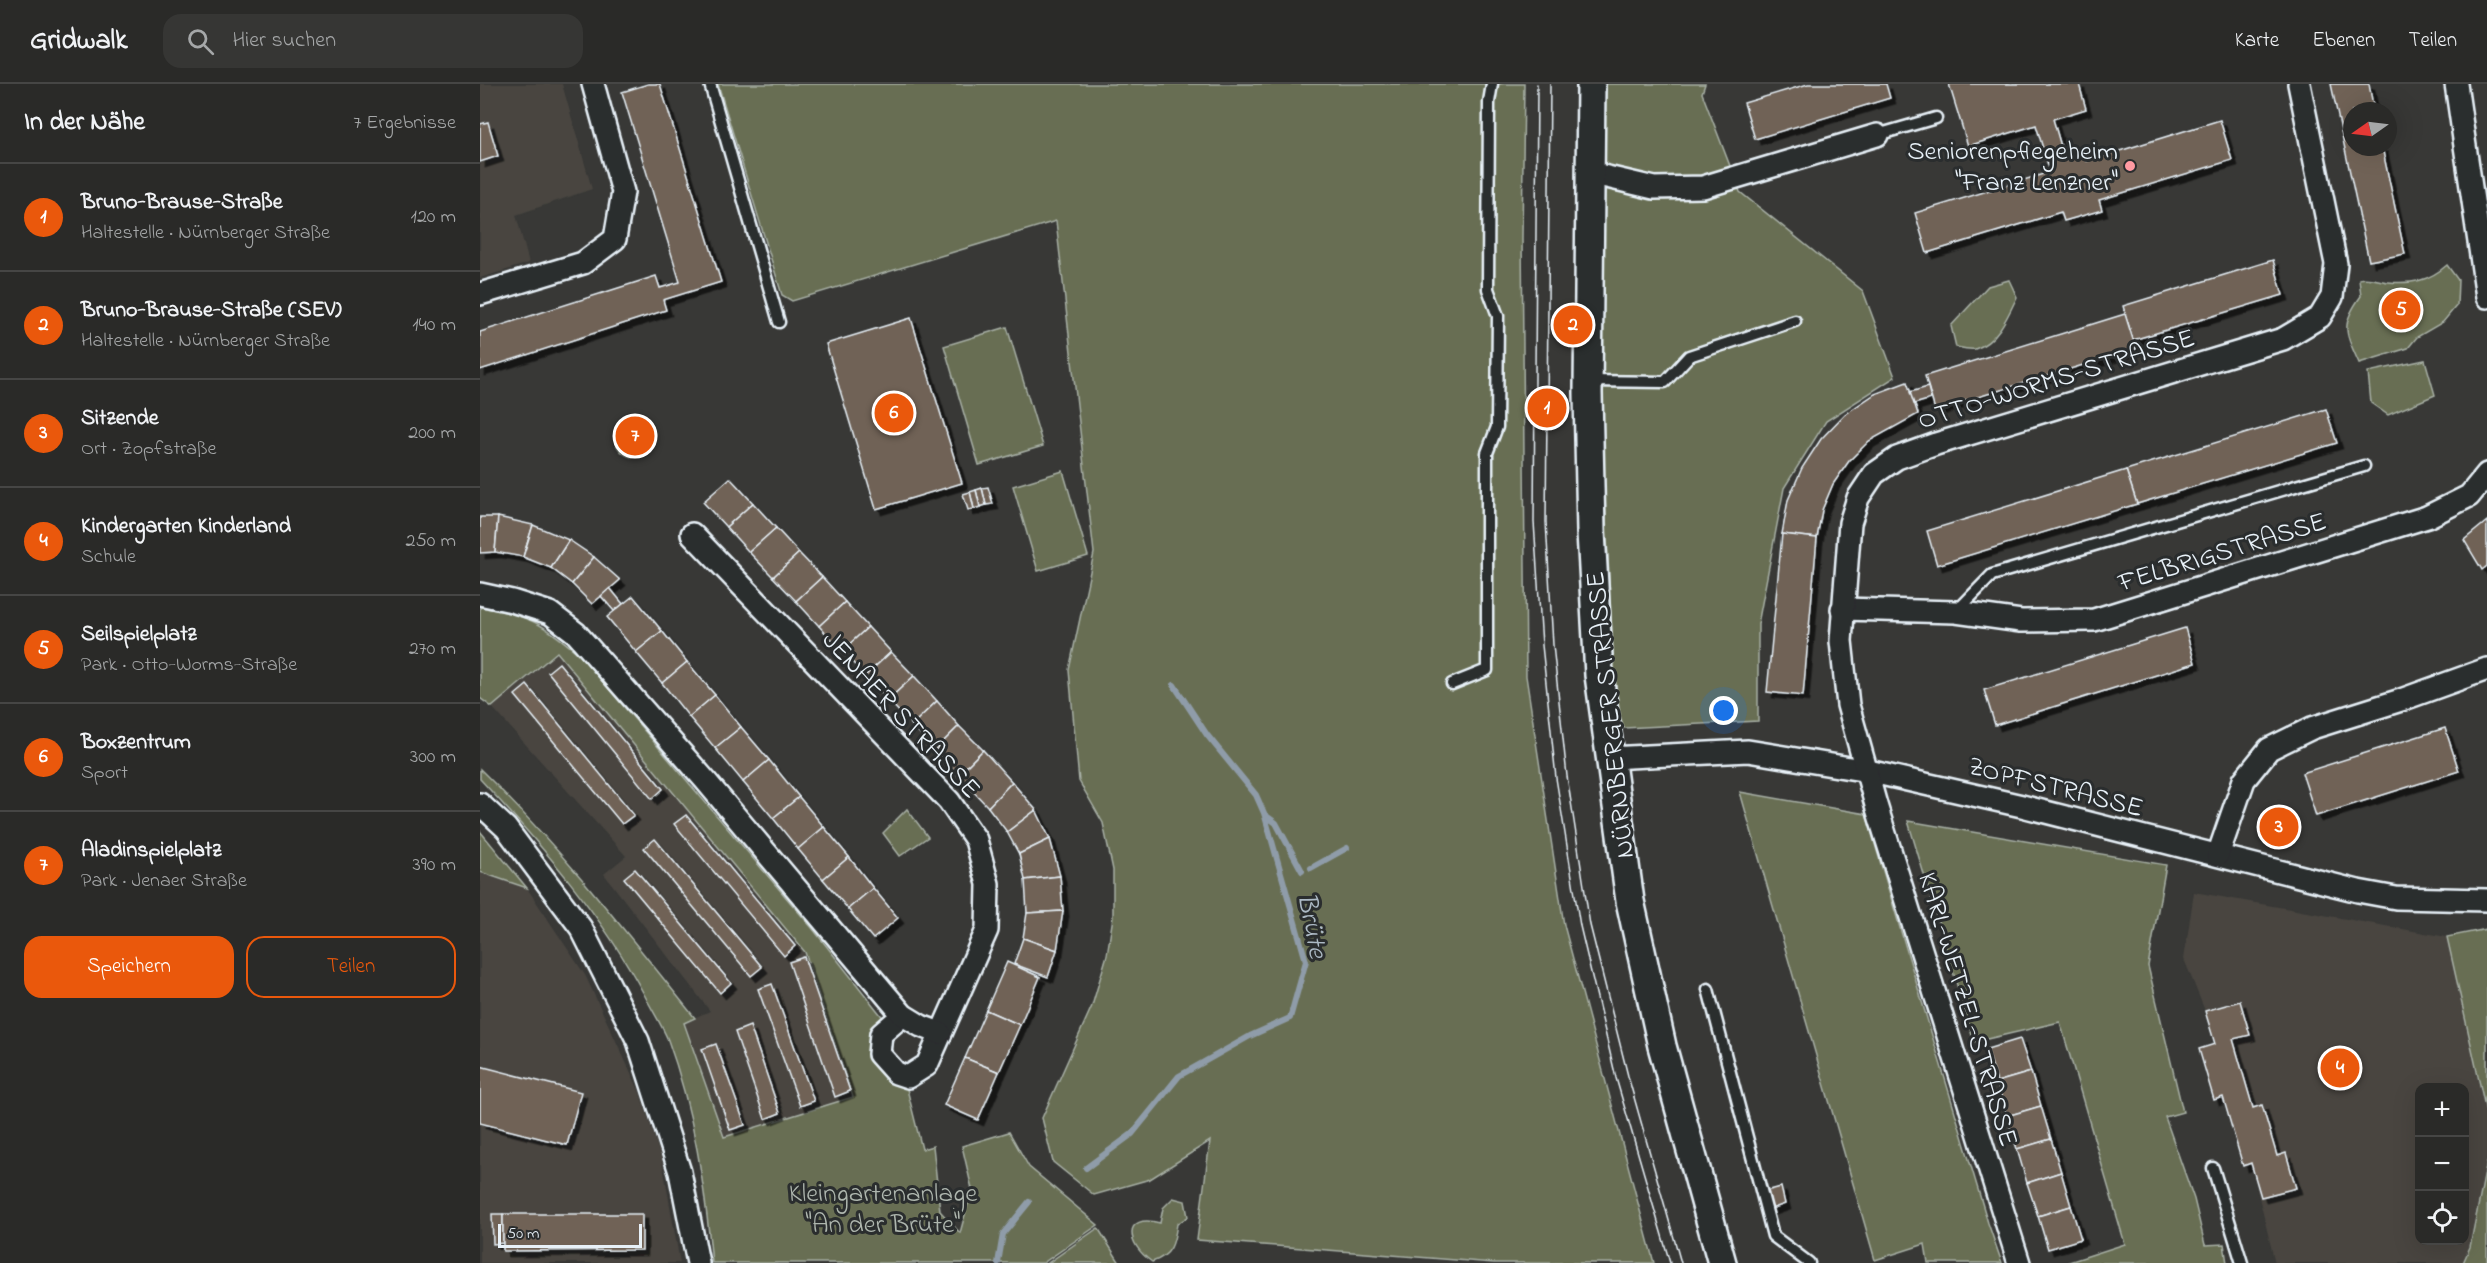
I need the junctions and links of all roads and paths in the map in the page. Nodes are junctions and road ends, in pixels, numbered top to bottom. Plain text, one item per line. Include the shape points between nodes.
1 (593, 84) edge
2 (710, 84) edge
3 (1492, 84) edge
4 (1591, 84) edge
5 (2299, 84) edge
6 (2456, 84) edge
7 (1936, 118) dead end
8 (1877, 135) joint
9 (1590, 173) junction
10 (480, 294) edge
11 (2487, 297) edge
12 (1796, 321) dead end
13 (779, 322) dead end
14 (1588, 381) junction
15 (2364, 466) dead end
16 (2487, 474) edge
17 (692, 534) dead end
18 (480, 594) edge
19 (1842, 609) junction
20 (1956, 612) junction
21 (2487, 669) edge
22 (1452, 684) dead end
23 (1609, 758) junction
24 (1868, 771) junction
25 (480, 804) edge
26 (2218, 855) junction
27 (2487, 900) edge
28 (1708, 989) dead end
29 (903, 1015) junction
30 (940, 1033) junction
31 (2213, 1168) dead end
32 (698, 1263) edge
33 (1722, 1263) edge
34 (1809, 1263) edge
35 (2019, 1263) edge
36 (2242, 1263) edge

1 - 10 street via 623,192 615,239 583,263
2 - 13 lane
3 - 22 lane via 1488,289 1498,316 1497,427 1487,453 1487,670
4 - 9 street, NÜRNBERGER STRASSE
5 - 19 street, OTTO-WORMS-STRASSE via 2336,264 2332,297 2320,317 2283,339 1897,458 1874,474 1858,498 1850,523
6 - 11 street
7 - 8 lane
8 - 9 street via 1703,187 1654,188
9 - 14 street, NÜRNBERGER STRASSE
12 - 14 lane via 1689,356 1665,382
14 - 23 street, NÜRNBERGER STRASSE via 1593,584
15 - 20 lane, FELBRIGSTRASSE via 1992,575
16 - 20 street, FELBRIGSTRASSE via 2469,496 2427,517 2094,620 2021,621
17 - 30 street, JENAER STRASSE via 949,801 976,840 988,884 987,930
18 - 29 street via 512,600 550,614 576,633
19 - 20 street, FELBRIGSTRASSE
19 - 24 street, OTTO-WORMS-STRASSE via 1840,641 1848,705
21 - 26 street via 2312,728 2270,749 2244,780
23 - 24 street, ZOPFSTRASSE via 1748,751
23 - 33 street, NÜRNBERGER STRASSE via 1630,901 1659,1034
24 - 26 street, ZOPFSTRASSE
24 - 35 street, KARL-WETZEL-STRASSE
25 - 32 street via 506,828 581,928 638,1041 680,1172
26 - 27 street, ZOPFSTRASSE via 2396,898
28 - 34 lane via 1773,1236
29 - 30 street
29 - 30 street, JENAER STRASSE via 881,1034 879,1054 896,1073 908,1077 927,1065
31 - 36 lane

